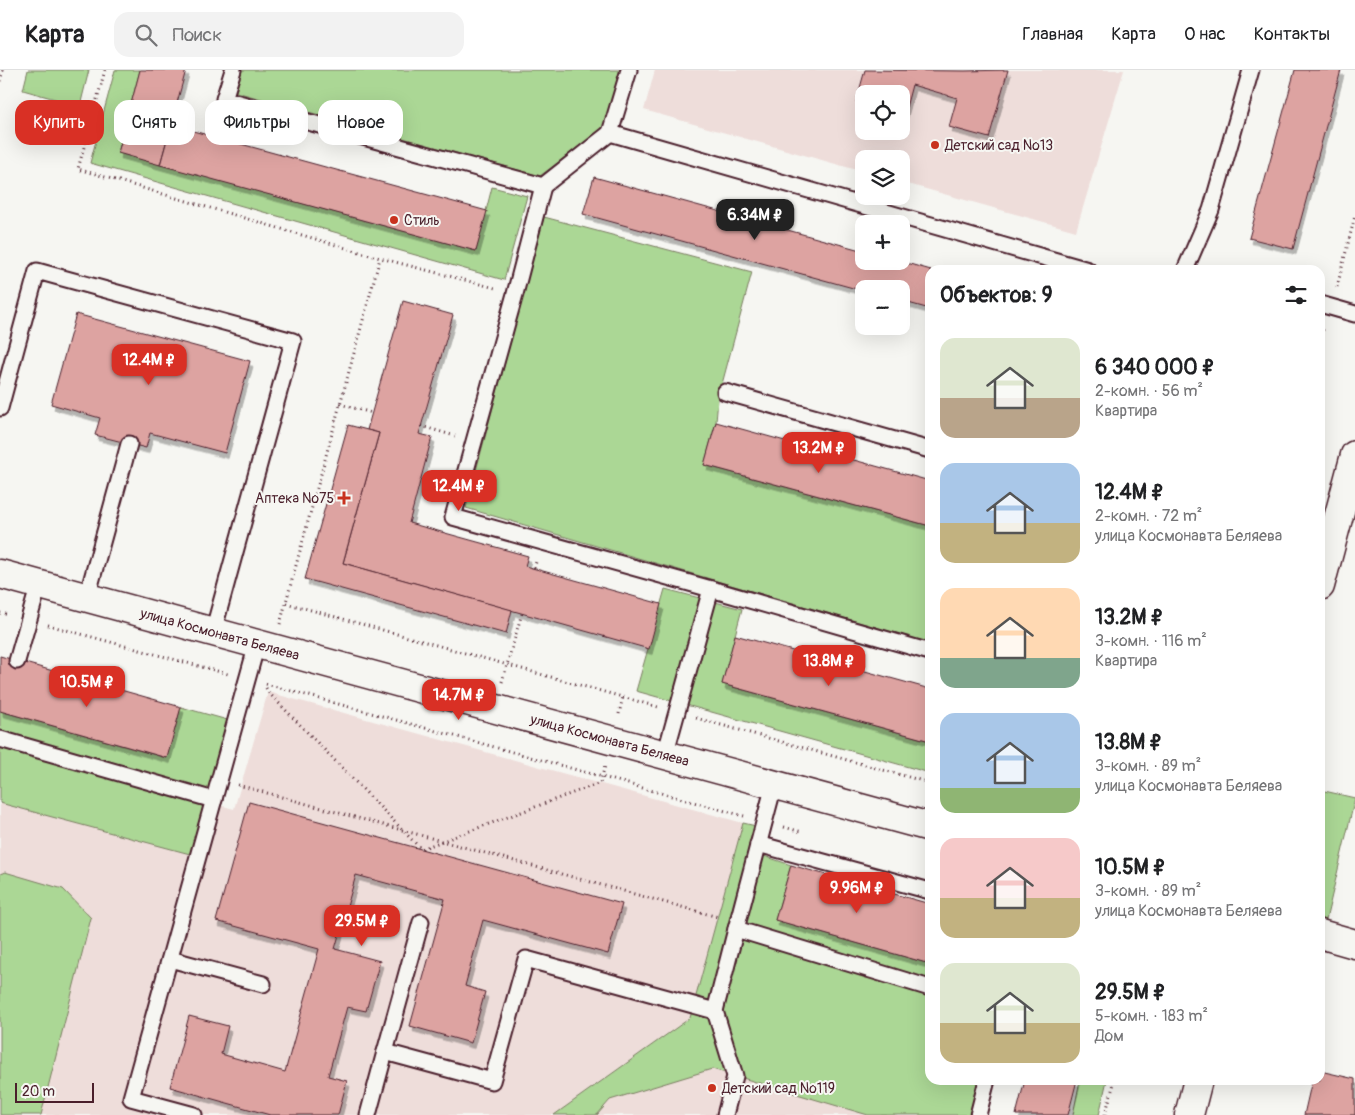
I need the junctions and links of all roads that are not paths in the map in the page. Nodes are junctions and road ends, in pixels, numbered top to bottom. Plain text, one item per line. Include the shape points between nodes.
1 (233, 70) edge
2 (629, 70) edge
3 (1242, 70) edge
4 (1251, 70) edge
5 (1247, 85) junction
6 (610, 133) junction
7 (543, 186) junction
8 (1071, 265) edge
9 (1190, 265) edge
10 (1326, 305) edge
11 (1355, 314) edge
12 (725, 392) dead end
13 (0, 408) edge
14 (129, 444) dead end
15 (925, 449) edge
16 (1355, 455) edge
17 (1325, 567) edge
18 (0, 574) edge
19 (39, 584) junction
20 (711, 589) junction
21 (87, 597) junction
22 (213, 632) junction
23 (265, 646) junction
24 (925, 651) edge
25 (17, 661) dead end
26 (0, 739) edge
27 (665, 755) junction
28 (774, 784) junction
29 (214, 800) junction
30 (925, 826) edge
31 (758, 844) junction
32 (925, 890) edge
33 (422, 922) dead end
34 (736, 929) junction
35 (1325, 935) edge
36 (1355, 944) edge
37 (170, 959) junction
38 (263, 984) dead end
39 (925, 986) edge
40 (715, 1011) junction
41 (385, 1052) junction
42 (986, 1085) edge
43 (1197, 1085) edge
44 (194, 1115) edge
45 (368, 1115) edge
46 (725, 1115) edge
47 (978, 1115) edge
48 (1189, 1115) edge

1 - 7 lane via 224,99
2 - 6 lane
3 - 5 lane
4 - 5 lane
5 - 9 lane via 1211,210
6 - 7 lane
6 - 8 lane
7 - 20 lane via 453,517
10 - 11 lane
12 - 15 lane
13 - 22 lane via 37,271 293,341
14 - 21 lane
16 - 17 street
18 - 19 street, улица Космонавта Беляева
19 - 21 street, улица Космонавта Беляева
19 - 25 lane
20 - 24 lane
20 - 27 lane
21 - 22 street, улица Космонавта Беляева
22 - 23 street, улица Космонавта Беляева
23 - 27 street, улица Космонавта Беляева
23 - 29 lane via 247,679
26 - 29 lane
27 - 28 street, улица Космонавта Беляева
28 - 30 street, улица Космонавта Беляева
28 - 31 lane
29 - 37 lane
31 - 32 lane
31 - 34 lane
33 - 41 lane
34 - 39 lane
34 - 40 lane
35 - 36 street
37 - 38 lane
37 - 44 lane via 131,1098
40 - 41 lane via 526,959 492,1081
40 - 46 lane via 735,1076
41 - 45 lane
42 - 47 lane
43 - 48 street

